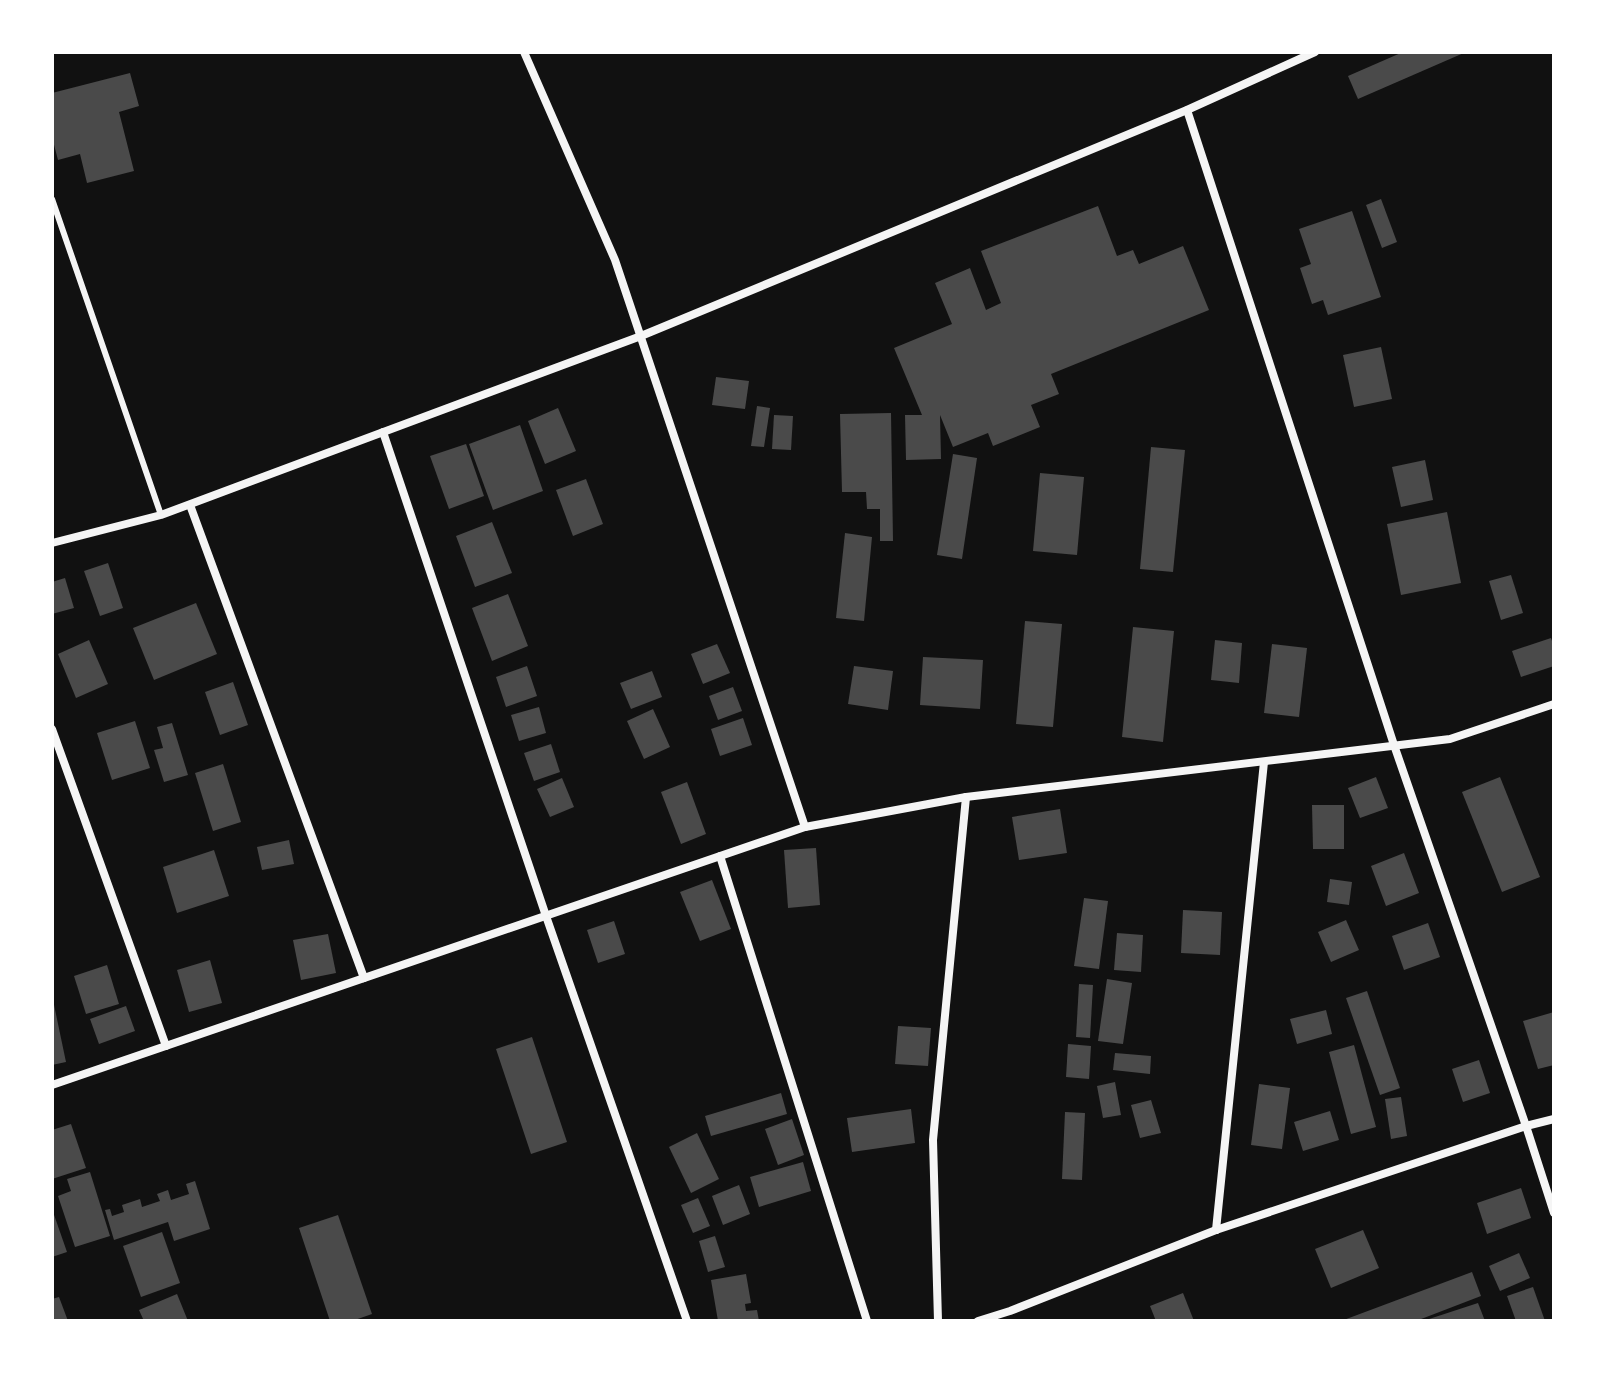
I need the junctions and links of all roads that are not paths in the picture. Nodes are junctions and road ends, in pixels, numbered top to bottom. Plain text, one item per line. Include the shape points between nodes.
1 (524, 52) edge
2 (1315, 52) edge
3 (1187, 110) junction
4 (52, 199) edge
5 (641, 336) junction
6 (383, 432) junction
7 (190, 505) junction
8 (161, 515) junction
9 (52, 543) edge
10 (1554, 704) edge
11 (52, 729) edge
12 (1394, 745) junction
13 (1264, 762) junction
14 (966, 797) junction
15 (805, 827) junction
16 (720, 856) junction
17 (546, 916) junction
18 (364, 978) junction
19 (166, 1046) junction
20 (52, 1085) edge
21 (1554, 1119) edge
22 (1526, 1126) junction
23 (1554, 1213) edge
24 (1216, 1230) junction
25 (1010, 1311) junction
26 (687, 1321) edge
27 (867, 1321) edge
28 (938, 1321) edge
29 (978, 1321) edge
30 (1013, 1321) edge

1 - 5 street via 615,260
2 - 3 street
3 - 5 street
3 - 12 street
4 - 8 lane
5 - 6 street
5 - 15 street
6 - 7 street
6 - 17 street
7 - 8 street
7 - 18 street
8 - 9 street
10 - 12 street via 1450,739
11 - 19 street
12 - 13 street
12 - 22 street
13 - 14 street
13 - 24 street
14 - 15 street
14 - 28 street via 933,1140
15 - 16 street
16 - 17 street
16 - 27 street
17 - 18 street
17 - 26 street
18 - 19 street
19 - 20 street
21 - 22 street
22 - 23 street
22 - 24 street
24 - 25 street
25 - 29 street
25 - 30 street

